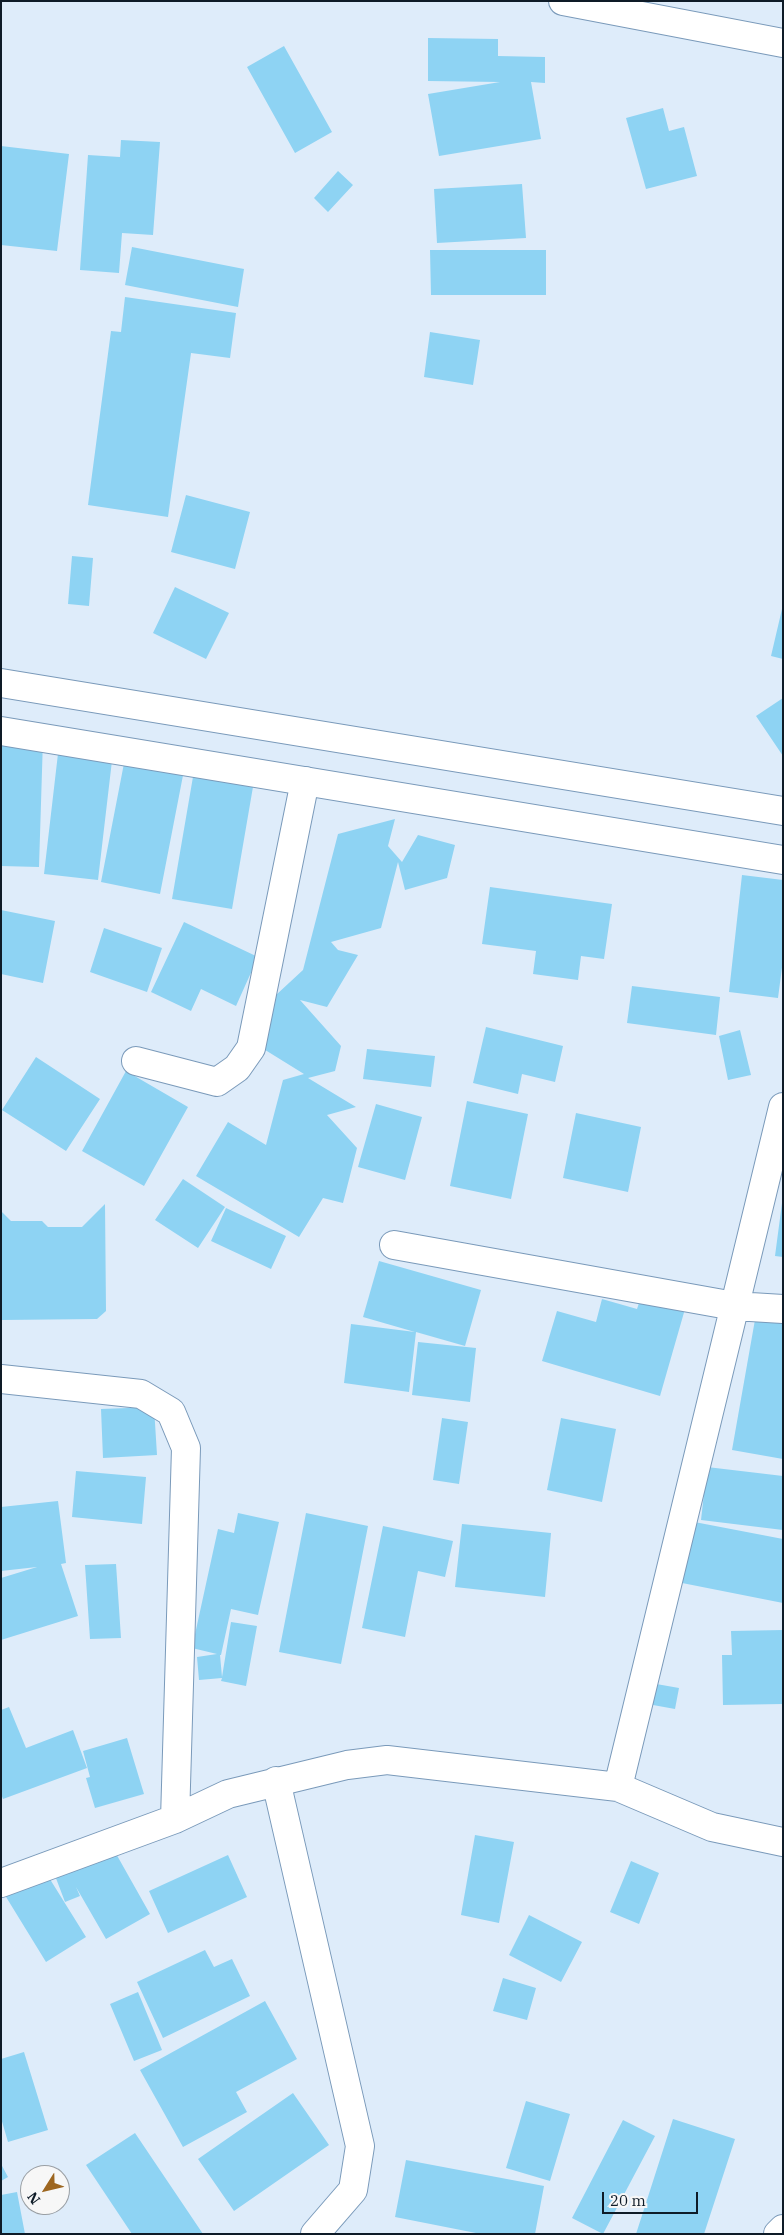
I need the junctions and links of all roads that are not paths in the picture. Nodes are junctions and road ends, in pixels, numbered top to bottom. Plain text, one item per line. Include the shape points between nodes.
1 (562, 1) edge
2 (783, 42) edge
3 (1, 683) edge
4 (1, 731) edge
5 (305, 781) junction
6 (783, 811) edge
7 (783, 860) edge
8 (136, 1061) dead end
9 (783, 1107) edge
10 (394, 1245) dead end
11 (734, 1306) junction
12 (783, 1309) edge
13 (1, 1380) edge
14 (276, 1781) junction
15 (618, 1787) junction
16 (175, 1819) junction
17 (783, 1842) edge
18 (3, 1877) edge
19 (783, 2229) edge
20 (314, 2234) edge
21 (778, 2234) edge

1 - 2 street
3 - 6 street
4 - 5 street
5 - 7 street
5 - 8 street via 251,1048 237,1068 218,1082
9 - 11 street
10 - 11 street
11 - 12 street
11 - 15 street
13 - 16 street via 141,1394 171,1412 186,1448
14 - 15 street via 346,1765 387,1760
14 - 16 street via 228,1794
14 - 20 street via 360,2146 353,2190
15 - 17 street via 712,1827
16 - 18 street
19 - 21 street

